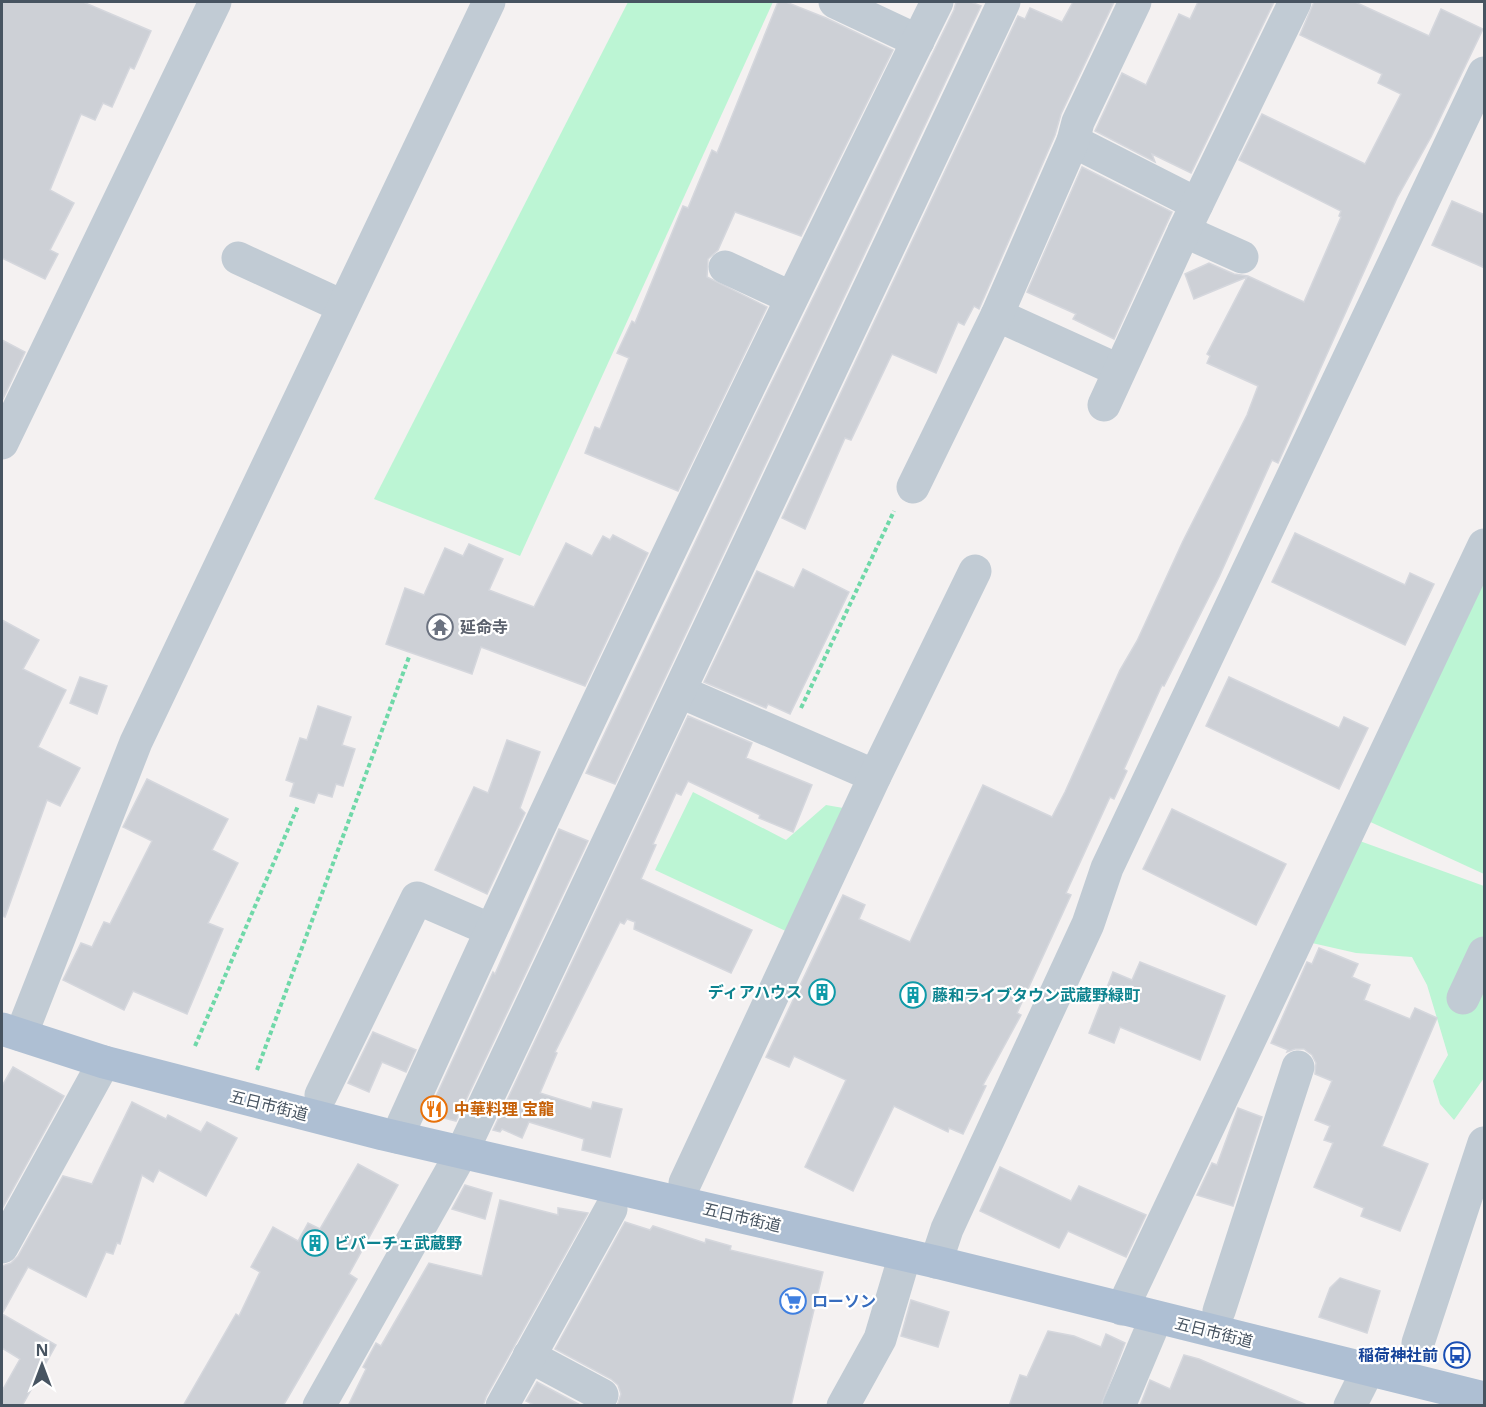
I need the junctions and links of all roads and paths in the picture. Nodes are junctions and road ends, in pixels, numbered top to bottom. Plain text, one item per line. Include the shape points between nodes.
1 (216, 2) edge
2 (489, 2) edge
3 (835, 2) edge
4 (937, 2) edge
5 (1004, 2) edge
6 (1135, 2) edge
7 (1295, 2) edge
8 (918, 41) junction
9 (1485, 73) edge
10 (1073, 141) junction
11 (1190, 217) junction
12 (1242, 256) dead end
13 (238, 258) dead end
14 (725, 267) dead end
15 (790, 297) junction
16 (342, 306) junction
17 (997, 315) junction
18 (1118, 370) junction
19 (1104, 405) dead end
20 (2, 443) edge
21 (913, 487) joint
22 (1485, 545) edge
23 (975, 571) dead end
24 (409, 657) dead end
25 (681, 692) junction
26 (787, 738) junction
27 (875, 776) junction
28 (1364, 799) junction
29 (298, 806) dead end
30 (1333, 903) dead end
31 (491, 930) junction
32 (1485, 953) edge
33 (1463, 998) dead end
34 (11, 1032) edge
35 (195, 1046) dead end
36 (104, 1062) junction
37 (1298, 1067) dead end
38 (256, 1073) dead end
39 (321, 1095) dead end
40 (397, 1137) junction
41 (1485, 1143) edge
42 (462, 1152) junction
43 (685, 1183) dead end
44 (611, 1209) dead end
45 (2, 1246) edge
46 (905, 1255) junction
47 (936, 1262) junction
48 (1122, 1310) junction
49 (1219, 1311) dead end
50 (1156, 1318) junction
51 (1418, 1343) dead end
52 (529, 1356) junction
53 (1368, 1370) junction
54 (602, 1395) dead end
55 (1485, 1398) edge
56 (319, 1406) edge
57 (501, 1406) edge
58 (843, 1406) edge
59 (1119, 1406) edge
60 (1350, 1406) edge

1 - 20 street
2 - 16 street
3 - 8 street
4 - 8 street
5 - 25 street
6 - 10 street via 1078,122
7 - 11 street
8 - 15 street
9 - 47 street via 1107,868 1088,924 947,1229
10 - 11 street
10 - 17 street
11 - 12 street
11 - 18 street
13 - 16 street
14 - 15 street
15 - 31 street
16 - 34 street via 136,742
17 - 18 street
17 - 21 street
18 - 19 street
21 - 26 path via 905,489
22 - 28 street
23 - 27 street
24 - 38 path
25 - 26 street
25 - 42 street
26 - 27 street
27 - 43 street
28 - 30 street via 1378,808
28 - 48 street
29 - 35 path
31 - 39 street via 417,898
31 - 40 street
32 - 33 street
34 - 36 main road, 五日市街道
36 - 40 main road, 五日市街道
36 - 45 street
37 - 49 street
40 - 42 main road, 五日市街道
41 - 51 street
42 - 46 main road, 五日市街道
42 - 56 street
44 - 52 street
46 - 47 main road, 五日市街道
46 - 58 street via 880,1338
47 - 48 main road, 五日市街道
48 - 50 main road, 五日市街道
50 - 53 main road, 五日市街道
50 - 59 street
52 - 54 street
52 - 57 street
53 - 55 main road, 五日市街道
53 - 60 street

